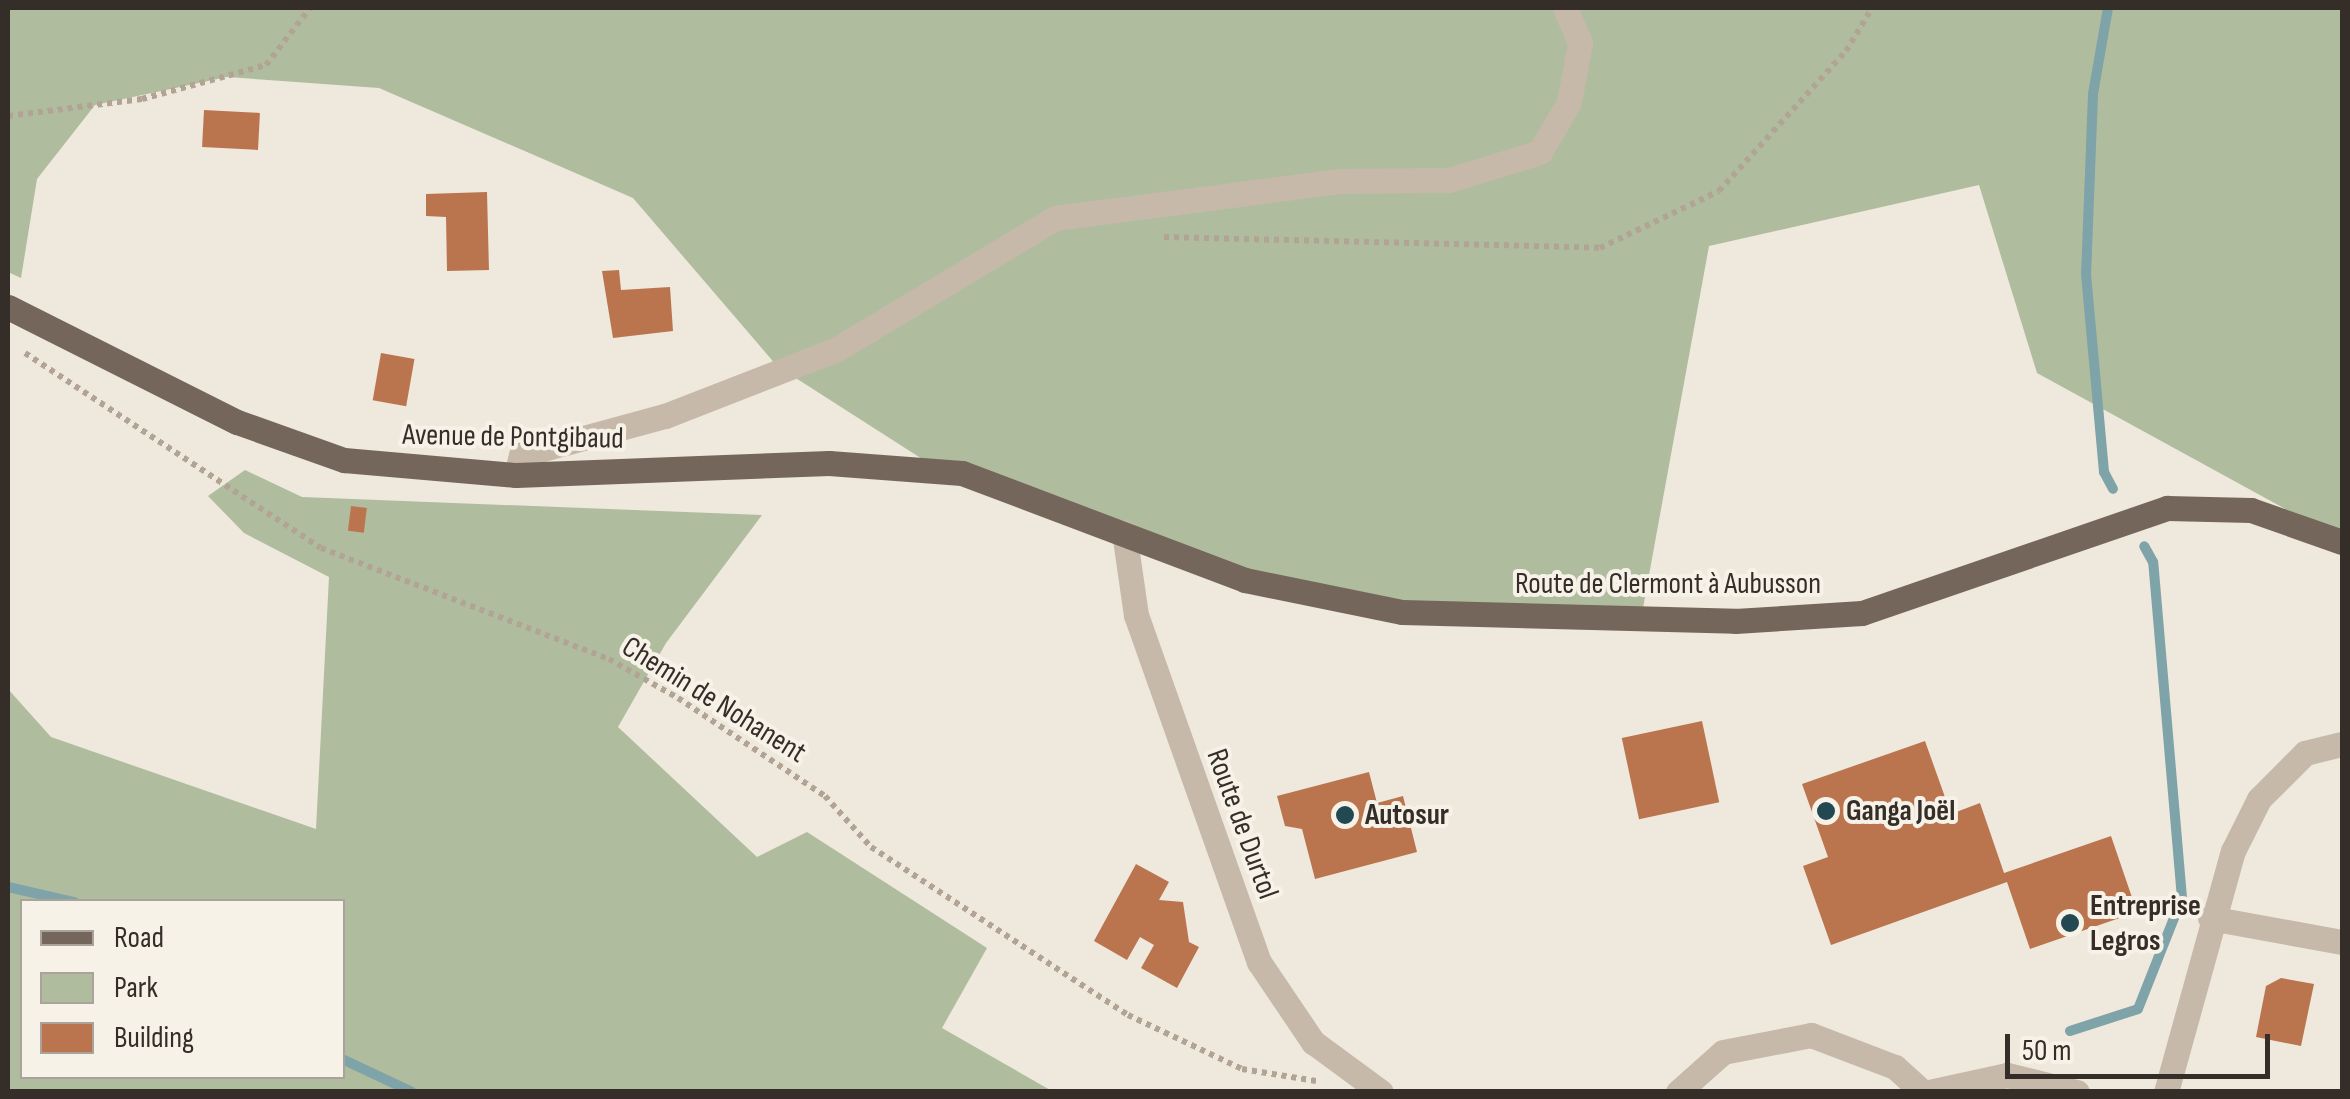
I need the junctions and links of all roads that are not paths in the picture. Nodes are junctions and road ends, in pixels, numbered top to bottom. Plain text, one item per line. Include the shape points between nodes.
1 (1565, 8) edge
2 (13, 309) edge
3 (516, 475) junction
4 (1048, 502) joint
5 (1124, 532) junction
6 (2342, 542) edge
7 (2342, 744) edge
8 (2210, 918) junction
9 (2342, 942) edge
10 (1380, 1092) edge
11 (1678, 1092) edge
12 (1926, 1092) edge
13 (2077, 1092) edge
14 (2166, 1092) edge

1 - 3 street via 1580,43 1570,102 1540,152 1449,180 1341,181 1055,218 837,350 665,416 521,455
2 - 3 main road, Avenue de Pontgibaud via 299,447 401,470
3 - 4 main road, Avenue de Pontgibaud via 901,464
4 - 5 main road, Route de Clermont à Aubusson
5 - 6 main road, Route de Clermont à Aubusson via 1245,580 1352,607 1683,622 1790,620 1910,602 2168,508 2251,510
5 - 10 street, Route de Durtol via 1136,615 1259,962 1282,1004 1346,1070
7 - 8 street via 2305,753 2259,799
8 - 9 street
8 - 14 street
11 - 12 street via 1723,1052 1811,1035 1867,1053
12 - 13 street via 2007,1076

